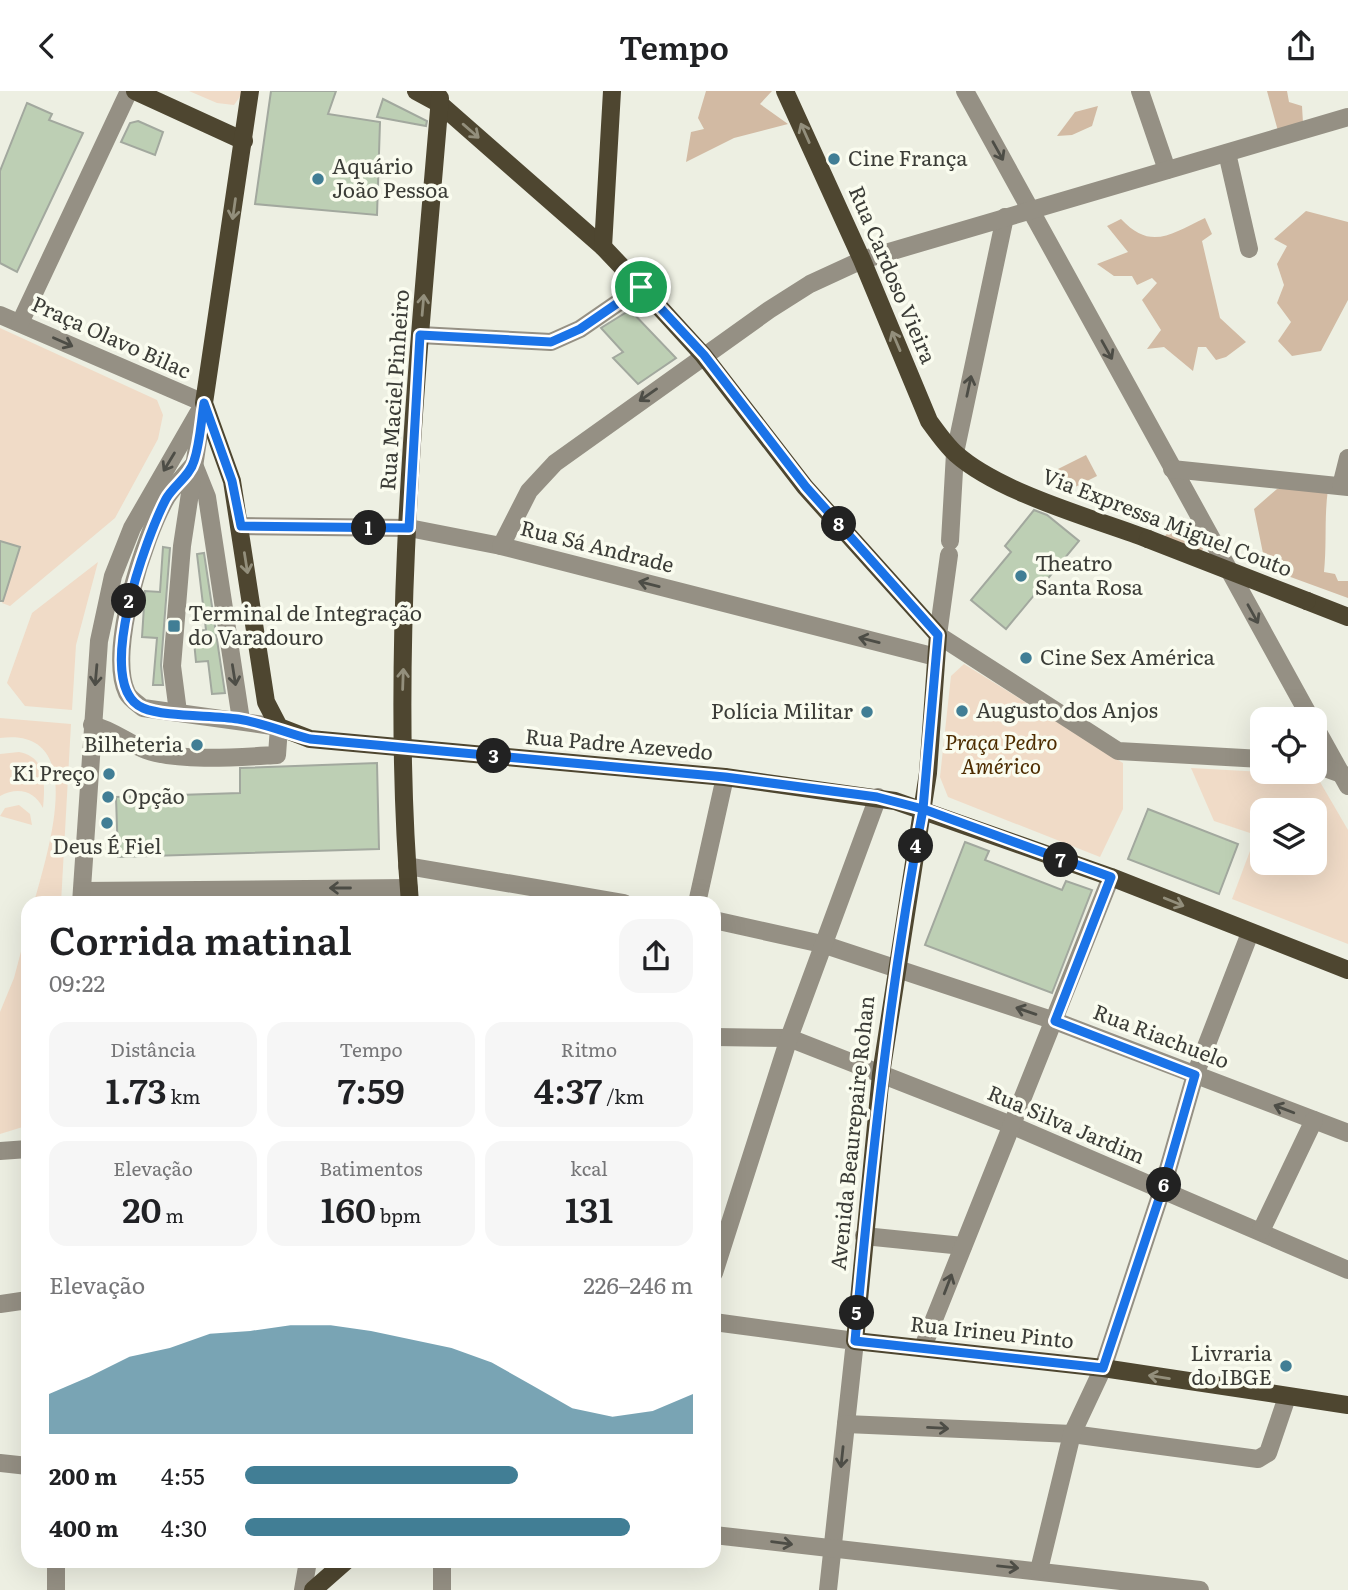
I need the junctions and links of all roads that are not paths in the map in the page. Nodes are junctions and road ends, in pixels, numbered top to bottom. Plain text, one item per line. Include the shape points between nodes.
1 (129, 91) edge
2 (135, 91) edge
3 (250, 91) edge
4 (416, 91) edge
5 (612, 91) edge
6 (786, 91) edge
7 (965, 91) edge
8 (1140, 91) edge
9 (440, 97) edge
10 (1348, 117) edge
11 (244, 141) junction
12 (1227, 153) junction
13 (1167, 170) junction
14 (1031, 209) junction
15 (1005, 217) junction
16 (603, 247) junction
17 (1249, 249) dead end
18 (862, 260) junction
19 (641, 287) junction
20 (0, 314) edge
21 (20, 323) junction
22 (420, 335) junction
23 (704, 355) junction
24 (204, 403) junction
25 (954, 453) junction
26 (1348, 457) edge
27 (194, 464) junction
28 (972, 466) joint
29 (1172, 469) junction
30 (1344, 487) edge
31 (241, 526) junction
32 (409, 528) junction
33 (501, 546) junction
34 (1348, 617) edge
35 (938, 635) junction
36 (936, 657) junction
37 (1304, 707) edge
38 (178, 712) junction
39 (241, 719) junction
40 (92, 725) junction
41 (279, 727) junction
42 (400, 747) junction
43 (1327, 747) edge
44 (1250, 758) edge
45 (1327, 770) edge
46 (725, 777) junction
47 (1346, 779) edge
48 (877, 797) junction
49 (923, 809) junction
50 (407, 866) junction
51 (1111, 877) junction
52 (409, 895) edge
53 (82, 896) edge
54 (246, 896) edge
55 (583, 896) edge
56 (699, 896) edge
57 (721, 922) edge
58 (1250, 933) junction
59 (822, 944) junction
60 (895, 967) junction
61 (1348, 970) edge
62 (1055, 1021) junction
63 (721, 1037) edge
64 (789, 1038) junction
65 (881, 1074) junction
66 (1195, 1075) junction
67 (1314, 1120) junction
68 (1012, 1125) junction
69 (1348, 1133) edge
70 (21, 1150) edge
71 (0, 1151) edge
72 (1162, 1190) junction
73 (722, 1215) edge
74 (1261, 1231) junction
75 (864, 1236) junction
76 (963, 1246) junction
77 (1348, 1270) edge
78 (21, 1301) edge
79 (0, 1304) edge
80 (721, 1323) edge
81 (855, 1341) junction
82 (923, 1347) junction
83 (1103, 1368) junction
84 (1287, 1397) junction
85 (1348, 1405) edge
86 (846, 1424) junction
87 (1072, 1434) junction
88 (0, 1463) edge
89 (21, 1465) edge
90 (721, 1536) edge
91 (832, 1549) junction
92 (56, 1568) edge
93 (307, 1568) edge
94 (338, 1568) edge
95 (442, 1568) edge
96 (1039, 1570) junction
97 (1152, 1587) edge
98 (57, 1590) edge
99 (303, 1590) edge
100 (313, 1590) edge
101 (442, 1590) edge
102 (828, 1590) edge
103 (1200, 1590) edge

1 - 21 street
2 - 11 main road
3 - 11 main road
4 - 9 main road
5 - 16 main road
18 -> 6 main road, Rua Cardoso Vieira
7 -> 14 street
8 - 13 street
9 -> 16 main road
22 -> 9 main road, Rua Maciel Pinheiro
10 - 12 street
11 -> 24 main road
12 - 13 street
12 - 17 street
13 - 14 street
14 - 15 street
14 -> 29 street
15 - 18 street
25 -> 15 street
16 - 19 main road
18 - 23 street via 810,284
25 -> 18 main road, Rua Cardoso Vieira via 929,421
19 - 22 street via 580,329 551,342
19 - 23 main road
20 - 21 street, Praça Olavo Bilac
21 -> 24 street, Praça Olavo Bilac
22 - 32 main road, Rua Maciel Pinheiro
23 -> 33 street via 555,463 529,491
23 - 35 main road via 806,487
24 - 27 street
24 - 31 main road via 232,481
24 -> 40 street via 132,528 113,576 99,641
25 - 28 main road, Rua Cardoso Vieira
25 - 35 street via 950,548
26 - 30 street
27 - 38 street via 172,666
27 - 38 street via 167,497 142,552 125,614 123,680 128,696 143,708
27 -> 39 street via 207,497
28 - 34 main road, Via Expressa Miguel Couto, bridge via 1027,493
29 - 30 street
29 -> 37 street
31 - 32 street, Rua Sá Andrade
31 -> 41 main road via 266,702
32 - 33 street, Rua Sá Andrade
42 -> 32 main road, Rua Maciel Pinheiro
36 -> 33 street, Rua Sá Andrade
35 - 36 main road
35 - 44 street via 1118,751
36 - 49 main road
38 - 39 street
39 - 41 street
40 - 41 street via 146,750 229,758 277,755
40 - 53 street
41 - 42 main road, Rua Padre Azevedo via 310,739
42 - 46 main road, Rua Padre Azevedo
42 - 50 main road, Rua Maciel Pinheiro
43 - 47 street
45 - 47 street
46 - 48 main road, Rua Padre Azevedo
46 - 56 street
48 - 49 main road, Rua Padre Azevedo
48 - 59 street
49 - 51 main road
49 - 60 main road, Avenida Beaurepaire Rohan
50 - 52 main road, Rua Maciel Pinheiro
50 - 55 street
51 -> 58 main road
51 - 62 street
52 -> 54 street
57 - 59 street, Rua Riachuelo
58 - 61 main road
58 - 66 street
59 - 60 street, Rua Riachuelo
59 - 64 street
62 -> 60 street, Rua Riachuelo
60 - 65 main road, Avenida Beaurepaire Rohan
62 - 66 street, Rua Riachuelo
62 - 68 street
63 - 64 street
64 - 65 street, Rua Silva Jardim
64 - 73 street
65 - 68 street, Rua Silva Jardim
65 - 75 main road, Avenida Beaurepaire Rohan
67 -> 66 street, Rua Riachuelo
66 - 72 street
67 - 69 street, Rua Riachuelo
67 - 74 street
68 - 72 street, Rua Silva Jardim
68 - 76 street
70 - 71 street
72 - 74 street, Rua Silva Jardim
72 - 83 street
74 - 77 street, Rua Silva Jardim
75 - 76 street
75 - 81 main road, Avenida Beaurepaire Rohan
82 -> 76 street
78 - 79 street
80 - 81 street, Rua Irineu Pinto
81 - 82 main road, Rua Irineu Pinto
81 - 86 street, Avenida Beaurepaire Rohan
82 - 83 main road, Rua Irineu Pinto
84 -> 83 main road, Rua Irineu Pinto
83 - 87 street
84 - 85 main road, Rua Irineu Pinto
84 - 87 street via 1272,1446 1258,1459
86 -> 87 street
86 -> 91 street, Avenida Beaurepaire Rohan
87 - 96 street
88 - 89 street
90 -> 91 street
91 -> 96 street
91 - 102 street, Avenida Beaurepaire Rohan
92 - 98 street
93 - 99 street
94 - 100 main road
95 - 101 street
96 - 97 street
97 - 103 street

